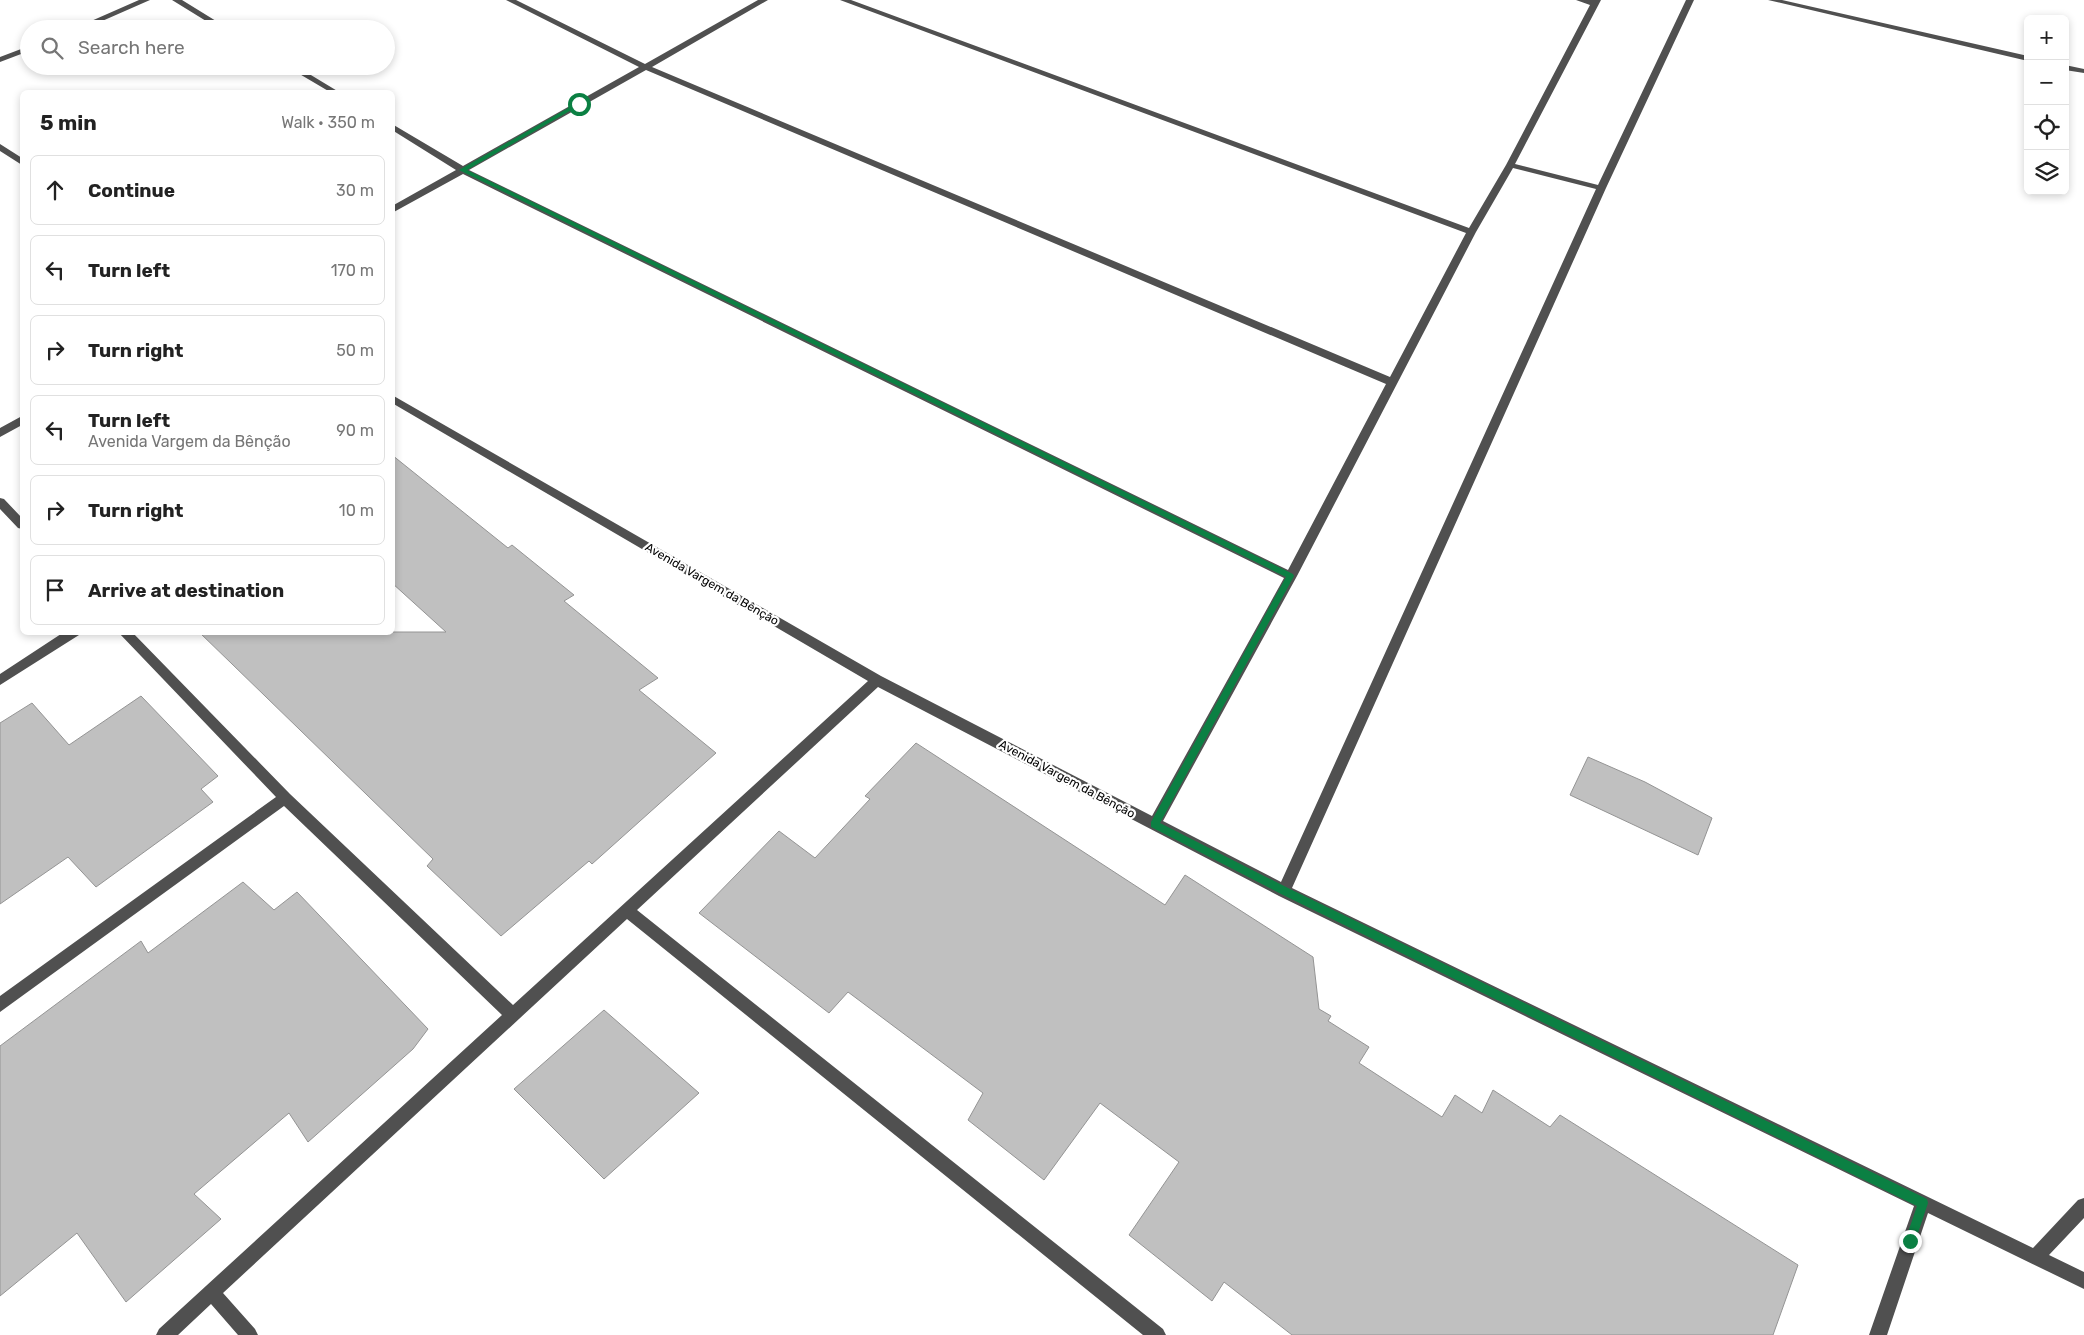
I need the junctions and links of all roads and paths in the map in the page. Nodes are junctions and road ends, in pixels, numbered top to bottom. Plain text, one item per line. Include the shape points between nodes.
1 (146, 0) edge
2 (176, 0) edge
3 (510, 0) edge
4 (764, 0) edge
5 (844, 0) edge
6 (1580, 0) edge
7 (1690, 0) edge
8 (1772, 0) edge
9 (1596, 2) edge
10 (98, 20) edge
11 (210, 20) edge
12 (20, 52) edge
13 (2024, 57) edge
14 (0, 60) edge
15 (645, 67) junction
16 (2069, 68) edge
17 (2084, 71) edge
18 (306, 75) edge
19 (332, 90) edge
20 (395, 128) edge
21 (0, 147) edge
22 (20, 161) edge
23 (1510, 165) junction
24 (462, 170) junction
25 (1601, 188) junction
26 (395, 208) edge
27 (1471, 232) junction
28 (1392, 382) junction
29 (395, 400) edge
30 (20, 421) edge
31 (0, 433) edge
32 (0, 502) edge
33 (20, 524) edge
34 (1291, 576) junction
35 (71, 635) edge
36 (127, 635) edge
37 (0, 680) edge
38 (876, 680) junction
39 (285, 798) junction
40 (1154, 824) junction
41 (1284, 891) junction
42 (627, 911) junction
43 (0, 1005) edge
44 (512, 1014) junction
45 (1923, 1203) junction
46 (2084, 1206) edge
47 (2035, 1258) junction
48 (2084, 1281) edge
49 (212, 1293) junction
50 (165, 1335) edge
51 (250, 1335) edge
52 (1157, 1335) edge
53 (1878, 1335) edge

1 - 10 street
2 - 11 street
3 - 15 street
4 - 15 street
5 - 27 street
6 - 9 street
7 - 25 street
8 - 13 street
9 - 23 street
12 - 14 street
15 - 24 street
15 - 28 street
16 - 17 street
18 - 19 street
20 - 24 street
21 - 22 street
23 - 25 street
23 - 27 street
24 - 26 street
24 - 34 street
25 - 41 street
27 - 28 street
28 - 34 street
29 - 38 street, Avenida Vargem da Bênção
30 - 31 street
32 - 33 street
34 - 40 street
35 - 37 street
36 - 39 street
38 - 40 street, Avenida Vargem da Bênção
38 - 42 street
39 - 43 street
39 - 44 street
40 - 41 street, Avenida Vargem da Bênção
41 - 45 street, Avenida Vargem da Bênção
42 - 44 street
42 - 52 street
44 - 49 street
45 - 47 street, Avenida Vargem da Bênção
45 - 53 street
46 - 47 street
47 - 48 street, Avenida Vargem da Bênção
49 - 50 street
49 - 51 street

